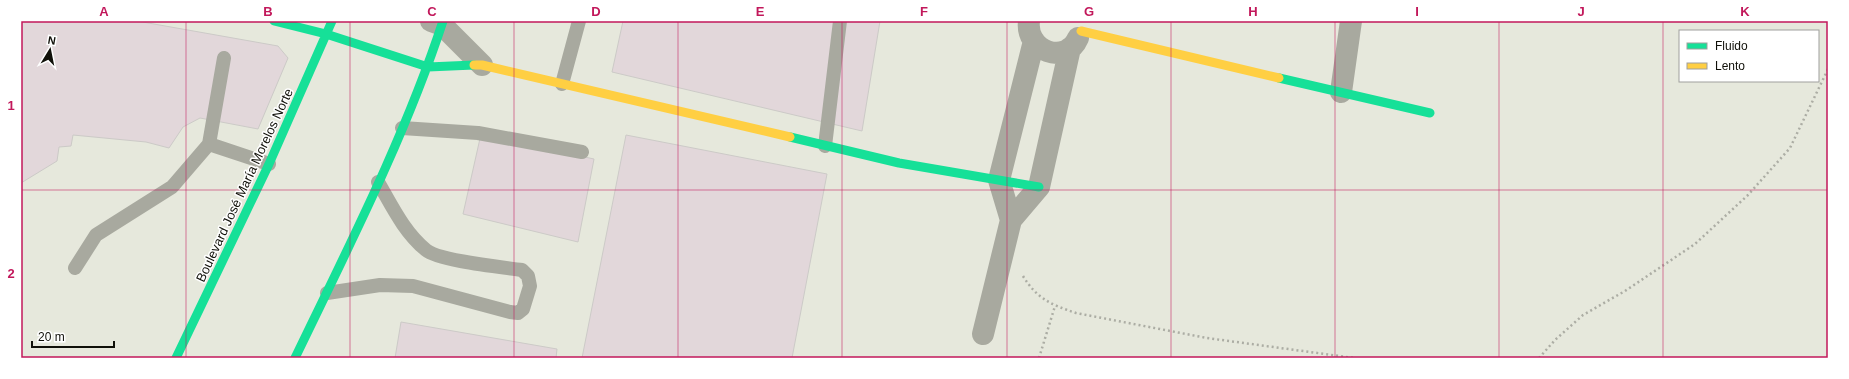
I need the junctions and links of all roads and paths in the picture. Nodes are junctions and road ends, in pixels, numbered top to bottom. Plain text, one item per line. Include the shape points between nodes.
1 (274, 21) edge
2 (332, 21) edge
3 (579, 21) edge
4 (840, 21) edge
5 (1351, 21) edge
6 (438, 22) edge
7 (1029, 26) edge
8 (1077, 33) edge
9 (326, 34) junction
10 (224, 58) dead end
11 (482, 66) junction
12 (428, 68) junction
13 (1828, 69) edge
14 (562, 84) junction
15 (1341, 92) junction
16 (1430, 113) dead end
17 (402, 128) junction
18 (209, 144) junction
19 (826, 146) junction
20 (582, 152) dead end
21 (269, 164) junction
22 (999, 180) junction
23 (378, 182) junction
24 (1039, 187) junction
25 (1011, 220) junction
26 (1005, 246) junction
27 (75, 268) dead end
28 (326, 293) junction
29 (1055, 306) junction
30 (983, 334) dead end
31 (176, 358) edge
32 (295, 358) edge
33 (1039, 358) edge
34 (1354, 358) edge
35 (1539, 358) edge

1 - 9 street
2 - 9 street, Boulevard José María Morelos Norte
3 - 14 lane
4 - 19 lane
5 - 15 street
6 - 11 street
6 - 12 street
7 - 8 street via 1041,49 1051,52 1061,52
7 - 22 street
8 - 15 street
8 - 24 street
9 - 12 street
9 - 21 street, Boulevard José María Morelos Norte
10 - 18 lane
11 - 12 street
11 - 14 street
12 - 17 street
13 - 35 path via 1790,148 1748,195 1695,244 1625,291 1583,315
14 - 19 street
15 - 16 street
17 - 20 lane via 478,133
17 - 23 street
18 - 21 lane
18 - 27 lane via 172,186 96,235
19 - 22 street via 899,164
21 - 31 street, Boulevard José María Morelos Norte
22 - 24 street
22 - 25 street
23 - 28 street
23 - 28 lane via 406,229 426,251 440,257 522,270 528,276 530,286 523,309 518,313 510,312 413,286 380,285
24 - 25 street
25 - 26 street
26 - 29 path via 1032,290
26 - 30 street
28 - 32 street
29 - 33 path
29 - 34 path via 1076,313 1207,338

